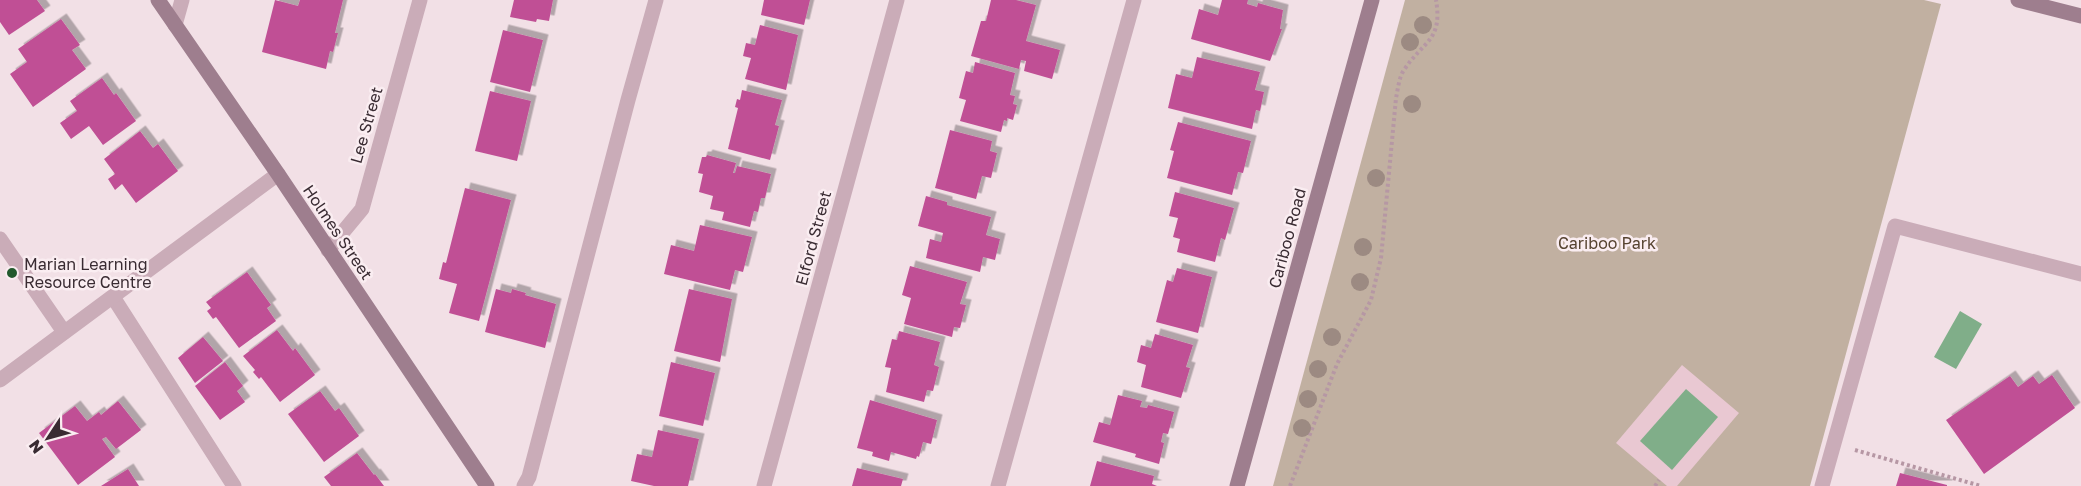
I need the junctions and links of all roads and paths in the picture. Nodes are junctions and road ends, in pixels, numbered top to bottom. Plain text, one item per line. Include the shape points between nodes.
1 (158, 0) edge
2 (182, 0) edge
3 (420, 0) edge
4 (657, 0) edge
5 (897, 0) edge
6 (1134, 0) edge
7 (1372, 0) edge
8 (1436, 0) edge
9 (2018, 0) edge
10 (2081, 16) edge
11 (175, 25) junction
12 (278, 174) junction
13 (0, 239) edge
14 (328, 250) junction
15 (2081, 274) edge
16 (113, 297) junction
17 (64, 332) junction
18 (0, 380) edge
19 (1834, 444) junction
20 (1659, 480) dead end
21 (234, 486) edge
22 (487, 486) edge
23 (524, 486) edge
24 (764, 486) edge
25 (998, 486) edge
26 (1237, 486) edge
27 (1290, 486) edge
28 (1655, 486) edge
29 (1822, 486) edge
30 (1981, 486) edge

1 - 11 street, Holmes Street
2 - 11 street
3 - 14 street, Lee Street via 362,209
4 - 23 street
5 - 24 street, Elford Street
6 - 25 street
7 - 26 street, Cariboo Road
8 - 27 path via 1436,32 1402,72 1396,98 1381,258 1371,300 1337,364
9 - 10 street
11 - 12 street, Holmes Street
12 - 14 street, Holmes Street
12 - 16 street
13 - 17 street
14 - 22 street, Holmes Street
15 - 19 street via 1895,226
16 - 17 street
16 - 21 street
17 - 18 street
19 - 29 street
19 - 30 path
20 - 28 path

